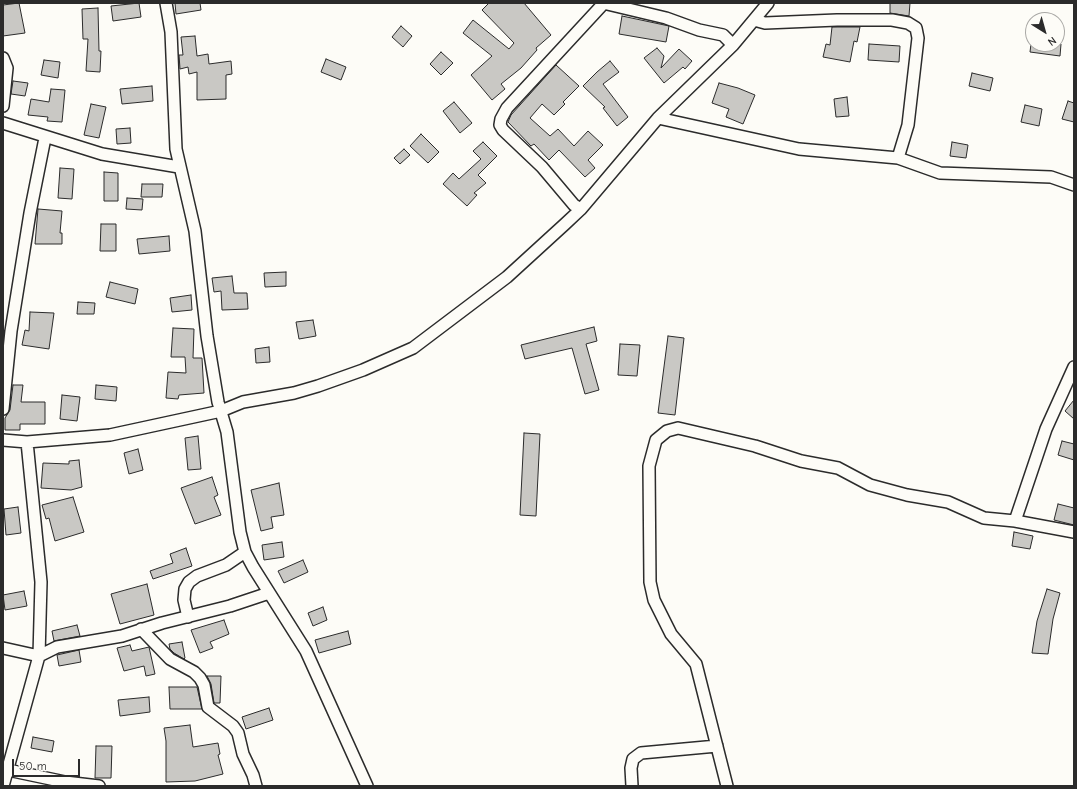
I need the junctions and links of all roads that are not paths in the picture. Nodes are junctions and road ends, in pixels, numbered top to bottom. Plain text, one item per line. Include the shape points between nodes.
1 (166, 3) edge
2 (603, 3) edge
3 (768, 3) edge
4 (754, 20) junction
5 (733, 45) junction
6 (3, 58) edge
7 (3, 106) edge
8 (658, 118) junction
9 (3, 123) edge
10 (45, 138) junction
11 (898, 158) junction
12 (179, 167) junction
13 (1074, 185) edge
14 (581, 209) junction
15 (1074, 367) edge
16 (3, 409) edge
17 (221, 411) junction
18 (3, 440) edge
19 (27, 442) junction
20 (1015, 521) junction
21 (1074, 532) edge
22 (245, 552) junction
23 (269, 593) junction
24 (188, 617) junction
25 (141, 629) junction
26 (3, 648) edge
27 (40, 656) junction
28 (717, 746) junction
29 (8, 770) junction
30 (3, 786) edge
31 (98, 786) edge
32 (256, 786) edge
33 (367, 786) edge
34 (632, 786) edge
35 (727, 786) edge

1 - 12 street via 171,32 174,121
2 - 5 street via 723,35
2 - 14 street via 507,108 500,119 503,130
3 - 4 street
4 - 5 street
4 - 11 street via 765,23 892,20 908,23 916,28 917,46 908,125
5 - 8 street
6 - 7 street via 7,68
8 - 11 street via 798,149
8 - 14 street
9 - 10 street
10 - 12 street via 102,154
10 - 16 street via 11,331
11 - 13 street via 940,173 1051,176
12 - 17 street via 195,230 207,336
14 - 17 street via 507,277 414,348 345,377 294,393 243,402
15 - 20 street via 1046,429
17 - 19 street via 110,435
17 - 22 street via 227,432 237,517
18 - 19 street
19 - 27 street via 41,582
20 - 21 street
20 - 28 street via 984,518 948,502 870,485 838,468 801,461 755,446 678,428 667,431 656,440 649,466 650,582 654,600 671,634 696,664
22 - 23 street
22 - 24 street via 226,565 197,576 190,582 185,589 184,600
23 - 24 street
23 - 33 street via 306,651
24 - 25 street
25 - 27 street via 103,641 57,647
25 - 32 street via 170,659 200,678 208,707 233,726 238,733 243,754
26 - 27 street
27 - 29 street
28 - 34 street via 641,752 633,759
28 - 35 street
29 - 30 street
29 - 31 street

